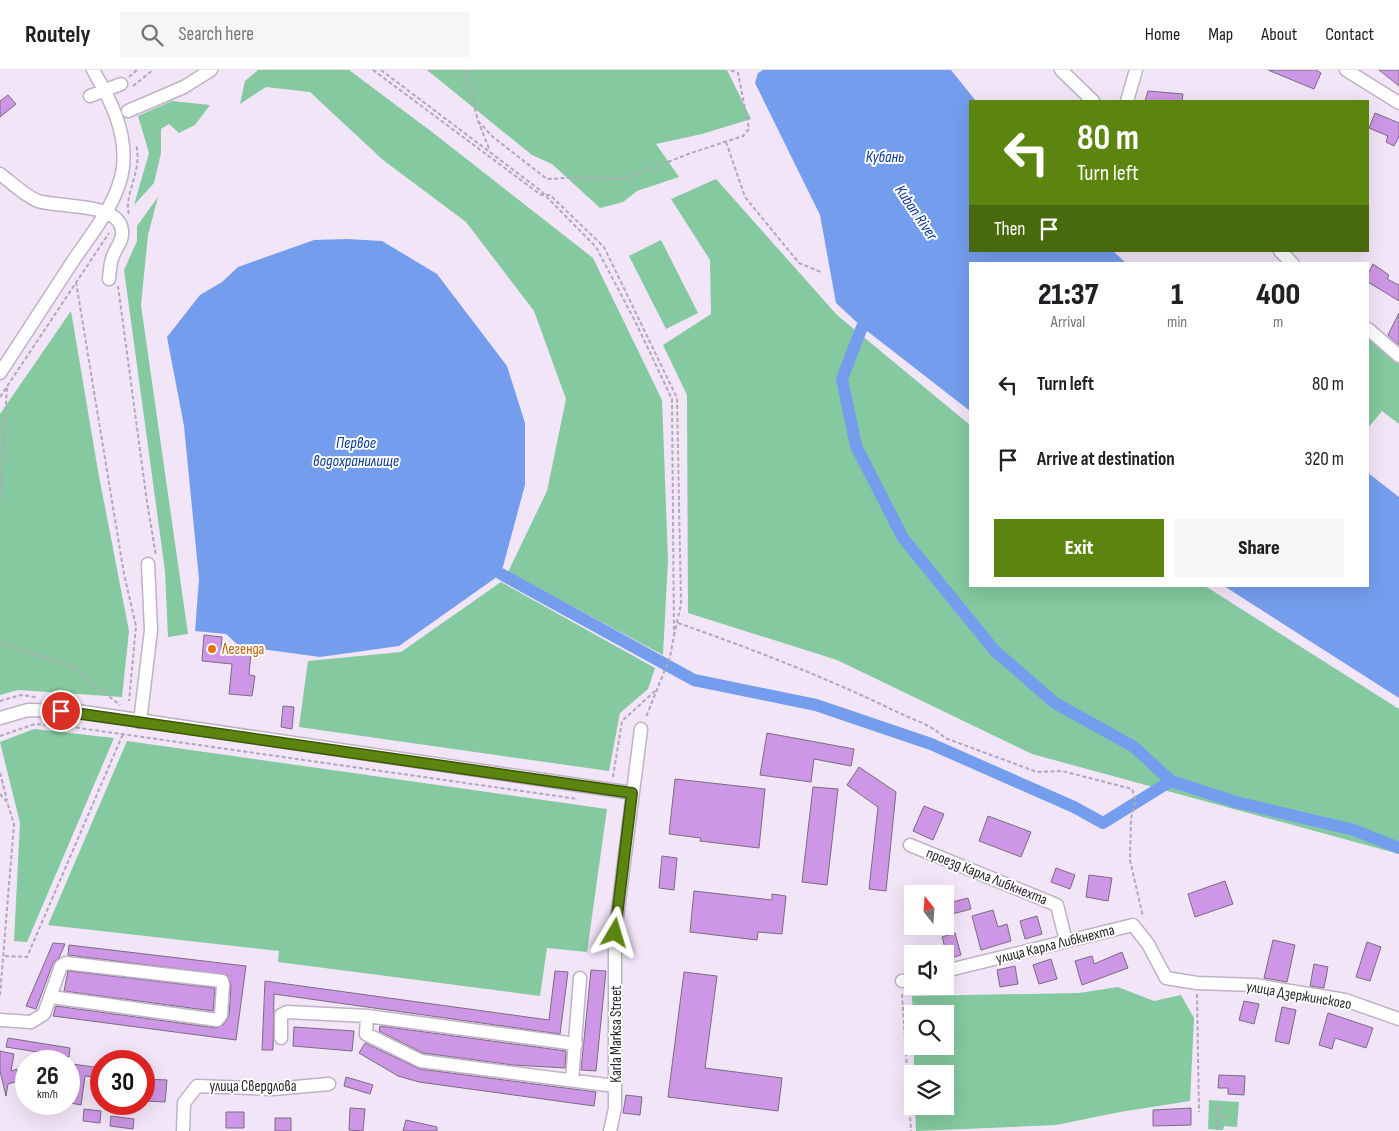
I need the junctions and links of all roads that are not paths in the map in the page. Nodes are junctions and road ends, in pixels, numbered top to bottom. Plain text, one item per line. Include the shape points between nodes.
1 (93, 70) edge
2 (211, 70) edge
3 (1061, 70) edge
4 (1136, 70) edge
5 (1346, 70) edge
6 (126, 86) road end
7 (106, 91) junction
8 (90, 96) dead end
9 (1092, 100) edge
10 (1127, 100) edge
11 (1399, 104) edge
12 (128, 111) dead end
13 (0, 174) edge
14 (106, 212) junction
15 (1281, 252) edge
16 (1291, 262) edge
17 (114, 282) road end
18 (1369, 330) edge
19 (1399, 356) edge
20 (0, 373) edge
21 (153, 564) road end
22 (0, 718) edge
23 (140, 722) junction
24 (641, 729) road end
25 (632, 793) junction
26 (910, 845) dead end
27 (1066, 941) junction
28 (954, 969) edge
29 (580, 978) dead end
30 (1197, 983) joint
31 (51, 998) junction
32 (367, 1016) junction
33 (1399, 1019) edge
34 (0, 1020) edge
35 (281, 1038) dead end
36 (576, 1044) junction
37 (572, 1080) junction
38 (329, 1084) dead end
39 (616, 1086) junction
40 (183, 1131) edge
41 (610, 1131) edge

1 - 7 street
2 - 12 street via 184,87
3 - 9 street
4 - 10 street
5 - 11 street
6 - 7 street
7 - 8 street
7 - 14 street via 117,116 123,167
13 - 14 street via 36,200
14 - 17 street via 118,219 122,230 122,240 113,256
14 - 20 street
15 - 16 street
18 - 19 street
21 - 23 street via 151,630
22 - 23 street via 28,710 77,711
23 - 25 street
24 - 25 street, Karla Marksa Street
25 - 39 street, Karla Marksa Street via 615,933
26 - 27 street, проезд Карла Либкнехта via 1057,905
27 - 28 street, улица Карла Либкнехта
27 - 30 street, улица Карла Либкнехта via 1133,925 1148,944 1166,978
29 - 36 street
30 - 33 street, улица Дзержинского via 1255,985 1345,1000
31 - 31 street via 61,966 66,963 222,981 223,985 221,1015 217,1020
31 - 34 street via 44,1014 31,1022
32 - 35 street via 287,1012 281,1016
32 - 36 street
32 - 37 street via 366,1034 421,1061
36 - 37 street
37 - 39 street
38 - 40 street, улица Свердлова via 273,1089 197,1086 184,1103
39 - 41 street, Karla Marksa Street via 616,1108

